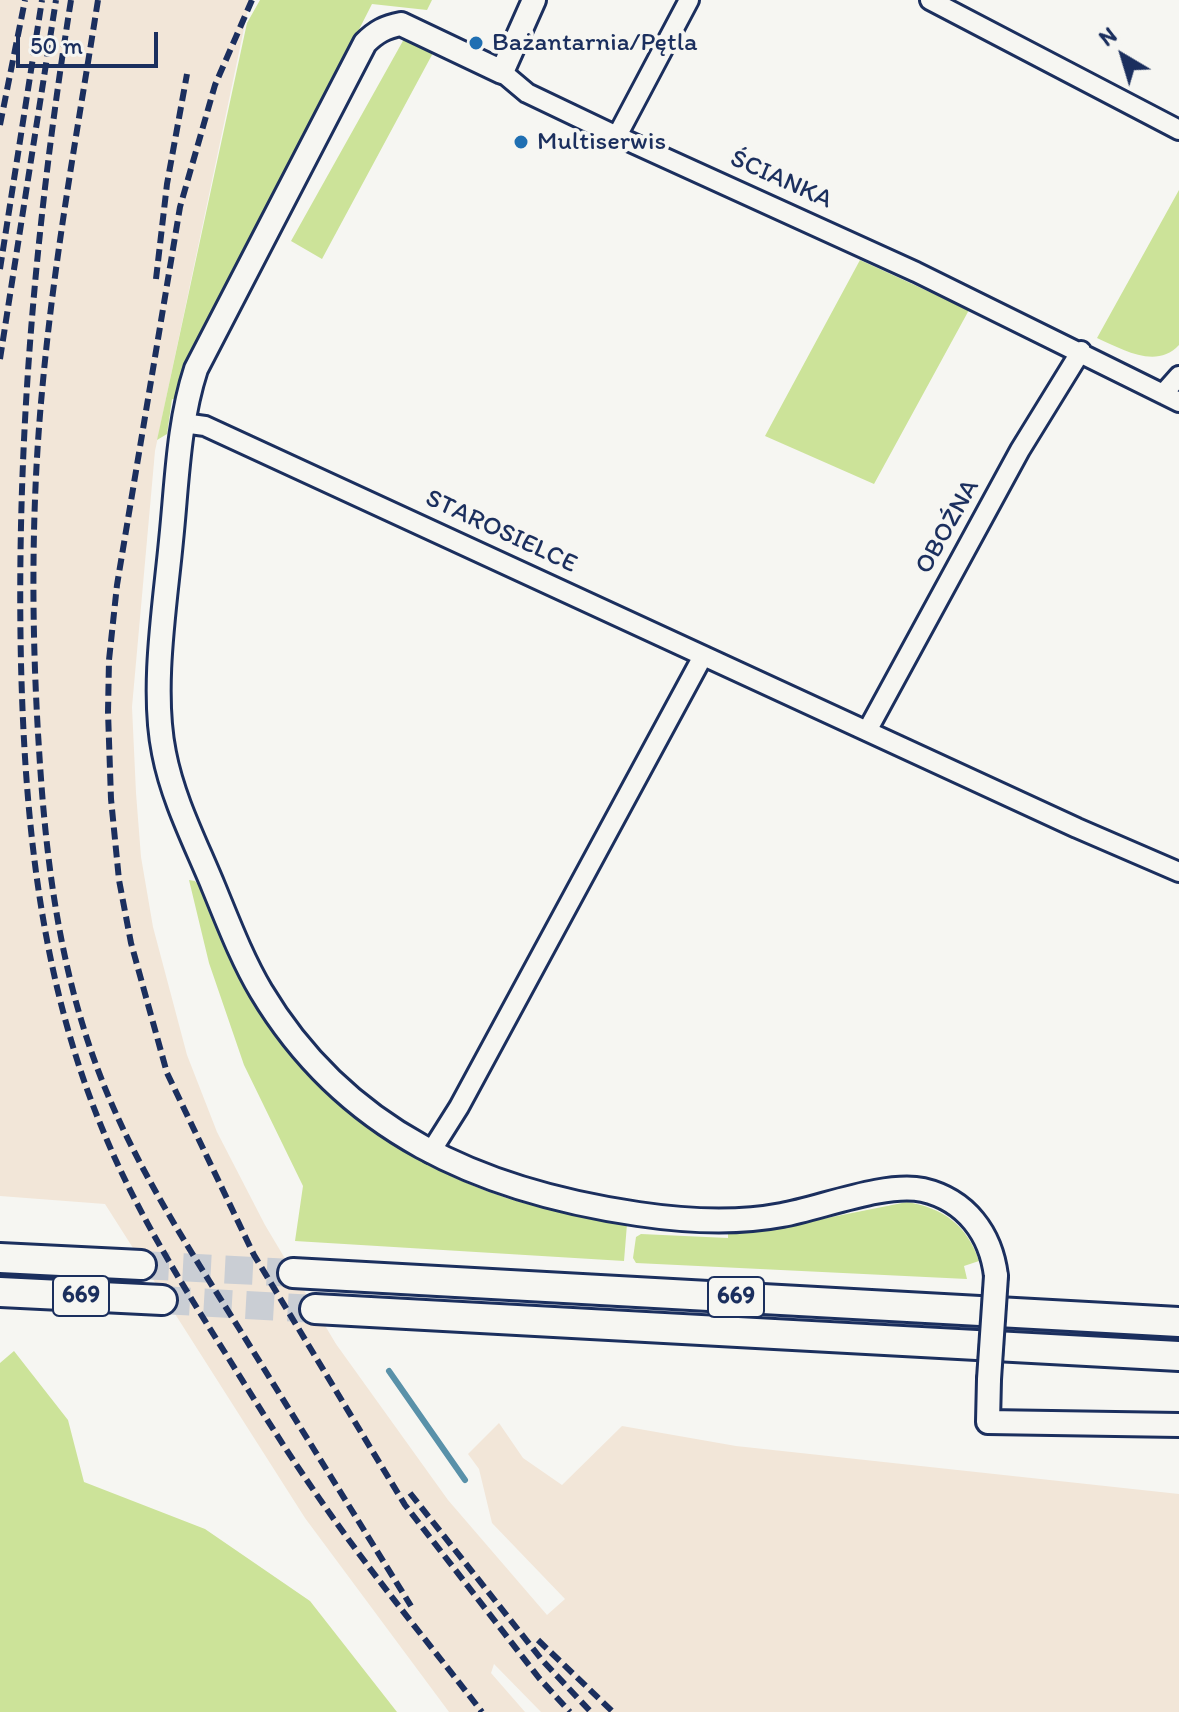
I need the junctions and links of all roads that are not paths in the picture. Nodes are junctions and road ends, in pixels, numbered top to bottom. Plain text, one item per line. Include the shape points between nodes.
1 (534, 0) edge
2 (689, 0) edge
3 (930, 0) edge
4 (502, 72) junction
5 (1179, 130) edge
6 (617, 136) junction
7 (1081, 351) junction
8 (1179, 376) edge
9 (1171, 398) edge
10 (183, 423) junction
11 (703, 656) junction
12 (867, 731) junction
13 (1179, 872) edge
14 (430, 1153) junction
15 (0, 1258) edge
16 (141, 1265) tunnel mouth
17 (293, 1273) tunnel mouth
18 (0, 1292) edge
19 (162, 1300) tunnel mouth
20 (315, 1309) tunnel mouth
21 (1179, 1322) edge
22 (1179, 1356) edge
23 (1179, 1425) edge

1 - 4 street
2 - 6 street
3 - 5 street
4 - 6 street, ŚCIANKA via 527,93
4 - 10 street, ŚCIANKA via 401,24 365,43 196,369
6 - 7 street, ŚCIANKA
7 - 9 street, ŚCIANKA
7 - 12 street, OBOŹNA via 1020,450
8 - 9 street
10 - 11 street, STAROSIELCE via 205,426
10 - 14 street via 160,706 163,752 182,812 235,940 290,1033 349,1098
11 - 12 street, STAROSIELCE
11 - 14 street
12 - 13 street, STAROSIELCE
14 - 23 street, bridge via 527,1191 680,1220 778,1216 884,1190 922,1190 971,1217 993,1254 988,1422
15 - 16 main road, 669
17 - 21 main road, 669
18 - 19 main road, 669
20 - 22 main road, 669

